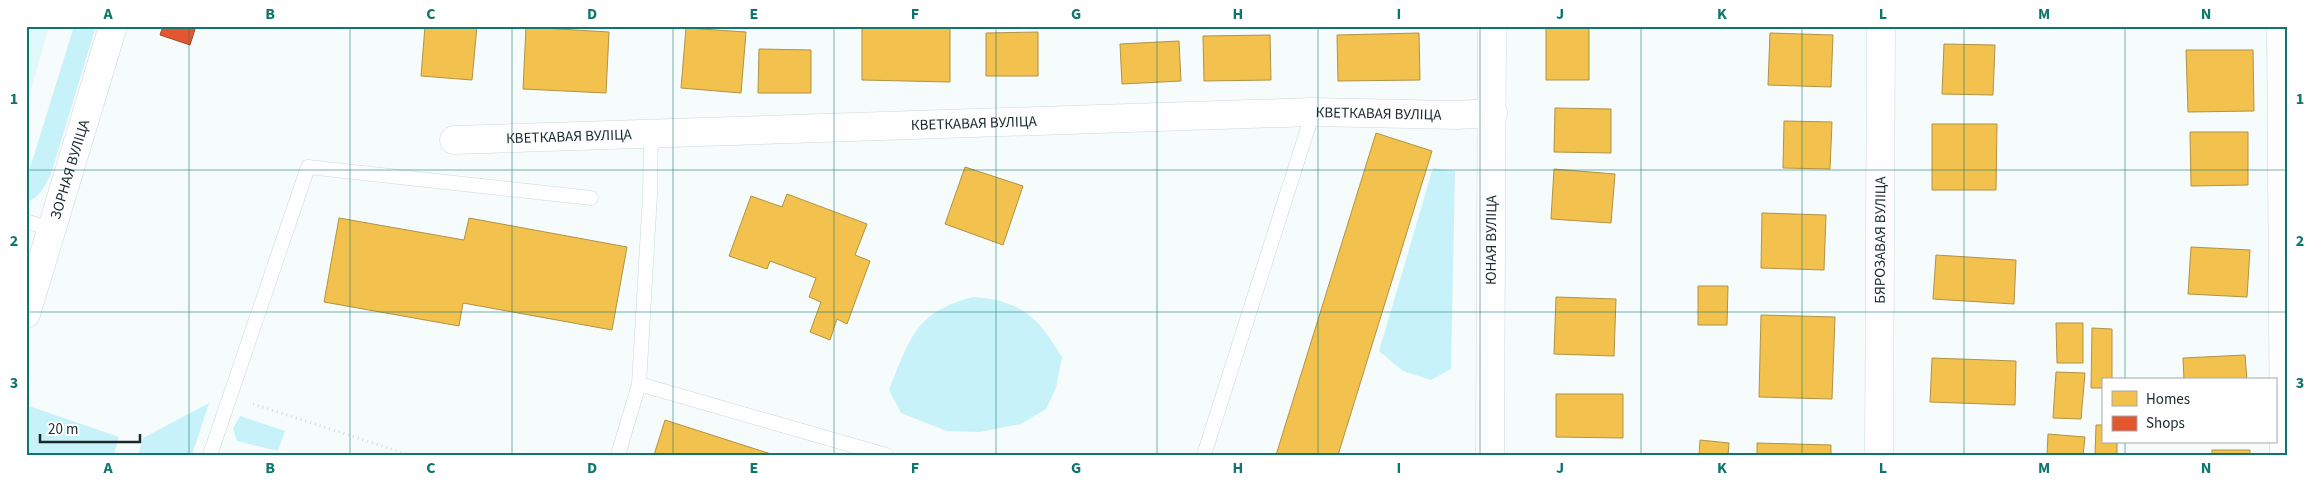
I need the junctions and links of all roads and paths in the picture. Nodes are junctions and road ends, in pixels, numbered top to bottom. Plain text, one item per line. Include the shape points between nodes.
1 (114, 26) edge
2 (1492, 26) edge
3 (1881, 26) edge
4 (2280, 26) edge
5 (1313, 112) junction
6 (1493, 113) junction
7 (651, 133) junction
8 (454, 140) dead end
9 (590, 198) dead end
10 (26, 221) edge
11 (52, 230) junction
12 (26, 314) edge
13 (639, 384) junction
14 (228, 397) junction
15 (210, 455) edge
16 (410, 455) edge
17 (618, 455) edge
18 (886, 455) edge
19 (1204, 455) edge
20 (1490, 455) edge
21 (1879, 455) edge
22 (2284, 455) edge

1 - 11 street, ЗОРНАЯ ВУЛІЦА
2 - 6 street, ЮНАЯ ВУЛІЦА
3 - 21 street, БЯРОЗАВАЯ ВУЛІЦА
4 - 22 street
5 - 6 street, КВЕТКАВАЯ ВУЛІЦА
5 - 7 street, КВЕТКАВАЯ ВУЛІЦА
5 - 19 lane
6 - 20 street, ЮНАЯ ВУЛІЦА
7 - 8 street, КВЕТКАВАЯ ВУЛІЦА
7 - 13 lane
9 - 14 lane via 308,167
10 - 11 lane
11 - 12 street, ЗОРНАЯ ВУЛІЦА
13 - 17 lane
13 - 18 lane
14 - 15 lane
14 - 16 path

